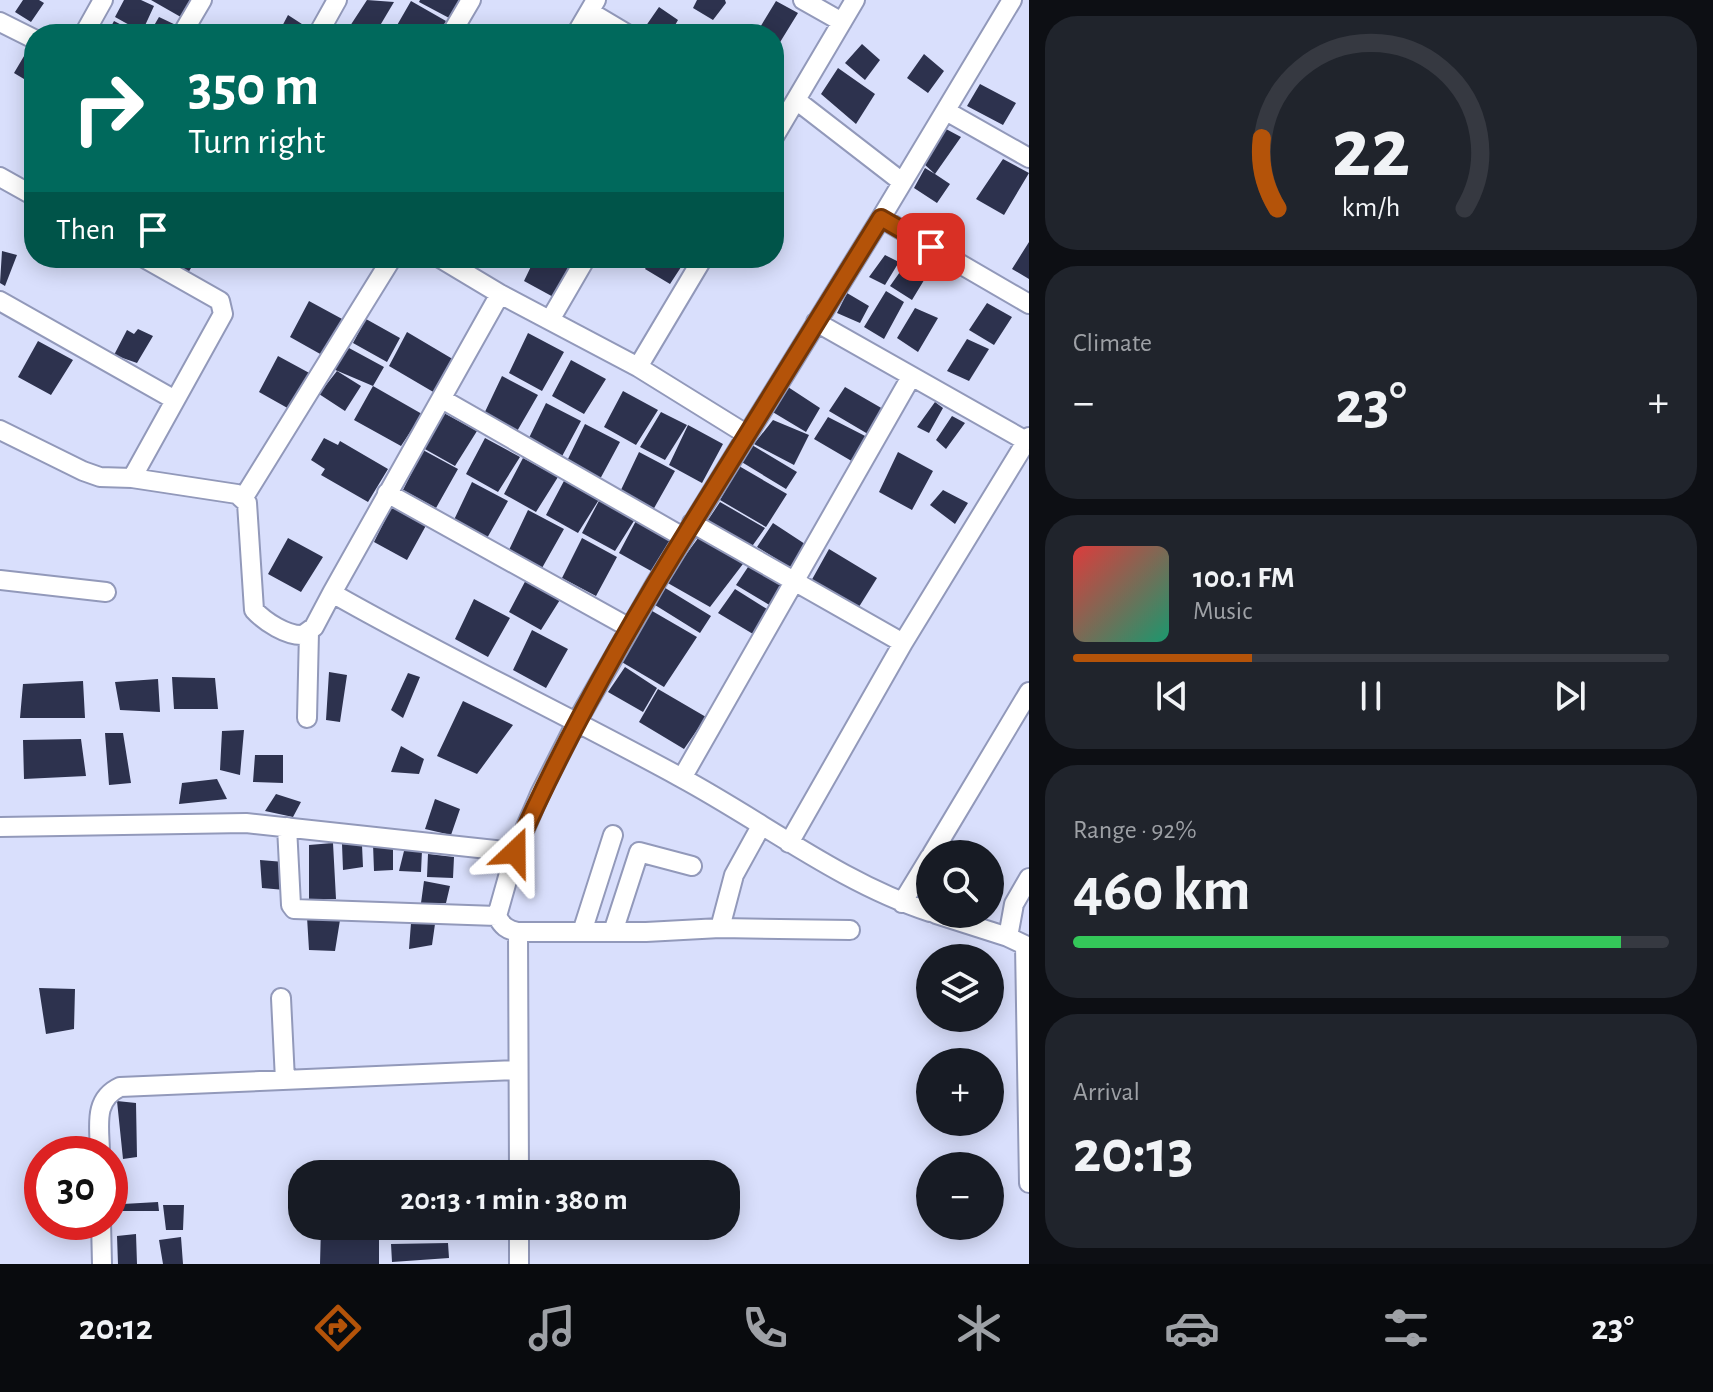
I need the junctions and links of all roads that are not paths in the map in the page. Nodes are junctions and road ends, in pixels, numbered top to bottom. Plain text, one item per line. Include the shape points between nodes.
1 (103, 0) edge
2 (202, 0) edge
3 (337, 0) edge
4 (471, 0) edge
5 (803, 0) edge
6 (855, 0) edge
7 (1012, 0) edge
8 (593, 6) edge
9 (0, 22) edge
10 (842, 22) junction
11 (90, 24) edge
12 (188, 24) edge
13 (324, 24) edge
14 (457, 24) edge
15 (582, 24) edge
16 (615, 24) edge
17 (24, 34) edge
18 (796, 100) junction
19 (946, 111) junction
20 (784, 117) edge
21 (1029, 158) edge
22 (0, 177) edge
23 (902, 182) junction
24 (24, 190) edge
25 (881, 218) junction
26 (162, 268) edge
27 (386, 268) edge
28 (457, 268) edge
29 (580, 268) edge
30 (697, 268) edge
31 (500, 294) junction
32 (0, 301) edge
33 (1029, 304) edge
34 (550, 320) junction
35 (816, 322) junction
36 (638, 367) junction
37 (911, 377) junction
38 (442, 399) junction
39 (175, 400) junction
40 (0, 430) edge
41 (746, 434) junction
42 (1028, 439) edge
43 (132, 478) junction
44 (387, 493) junction
45 (244, 497) junction
46 (688, 530) junction
47 (0, 580) edge
48 (796, 580) junction
49 (106, 592) dead end
50 (332, 593) junction
51 (630, 628) junction
52 (309, 632) junction
53 (903, 643) junction
54 (1029, 692) edge
55 (307, 718) dead end
56 (576, 723) junction
57 (682, 778) junction
58 (761, 826) junction
59 (0, 827) edge
60 (287, 827) junction
61 (613, 835) dead end
62 (940, 840) edge
63 (789, 843) junction
64 (515, 852) junction
65 (692, 866) dead end
66 (1029, 878) edge
67 (916, 880) edge
68 (902, 903) junction
69 (916, 908) edge
70 (497, 916) junction
71 (720, 928) junction
72 (980, 928) edge
73 (850, 930) dead end
74 (518, 932) junction
75 (582, 932) junction
76 (613, 932) junction
77 (1008, 937) junction
78 (1027, 946) edge
79 (281, 998) dead end
80 (1027, 1052) edge
81 (518, 1070) junction
82 (285, 1080) junction
83 (100, 1136) edge
84 (519, 1160) edge
85 (1029, 1183) edge
86 (101, 1240) edge
87 (519, 1240) edge
88 (102, 1264) edge
89 (519, 1264) edge

1 - 11 street
2 - 12 street
3 - 13 street
4 - 14 street
5 - 10 street
6 - 10 street
7 - 19 street
8 - 15 street
8 - 16 street
9 - 17 street
10 - 18 street
18 - 20 street
18 - 23 street
19 - 21 street
19 - 23 street
22 - 24 street
23 - 25 street
25 - 33 street
25 - 35 street
26 - 39 street via 220,301 223,314
27 - 45 street
28 - 31 street
29 - 34 street
30 - 36 street
31 - 34 street
31 - 38 street
32 - 39 street
34 - 36 street
35 - 37 street
35 - 41 street
36 - 41 street
37 - 42 street
37 - 48 street
38 - 44 street
38 - 46 street
39 - 43 street
40 - 43 street via 83,471
41 - 46 street
42 - 53 street
43 - 45 street
44 - 50 street
44 - 51 street
45 - 52 street via 254,610 286,631
46 - 48 street
46 - 51 street
47 - 49 street
48 - 53 street
48 - 57 street
50 - 52 street
50 - 56 street
51 - 56 street
52 - 55 street
53 - 63 street
54 - 62 street
56 - 57 street
56 - 64 street
57 - 58 street
58 - 63 street
58 - 71 street via 734,875
59 - 60 street
60 - 64 street
60 - 70 street via 294,909
61 - 75 street
63 - 68 street
64 - 70 street
65 - 76 street via 639,852
66 - 77 street via 1014,904
67 - 68 street
68 - 69 street
70 - 74 street
71 - 73 street
71 - 76 street
72 - 77 street
74 - 75 street
74 - 81 street
75 - 76 street
77 - 78 street
78 - 80 street
79 - 82 street
80 - 85 street
81 - 82 street
81 - 84 street
82 - 83 street via 120,1087 99,1107
86 - 88 street
87 - 89 street

